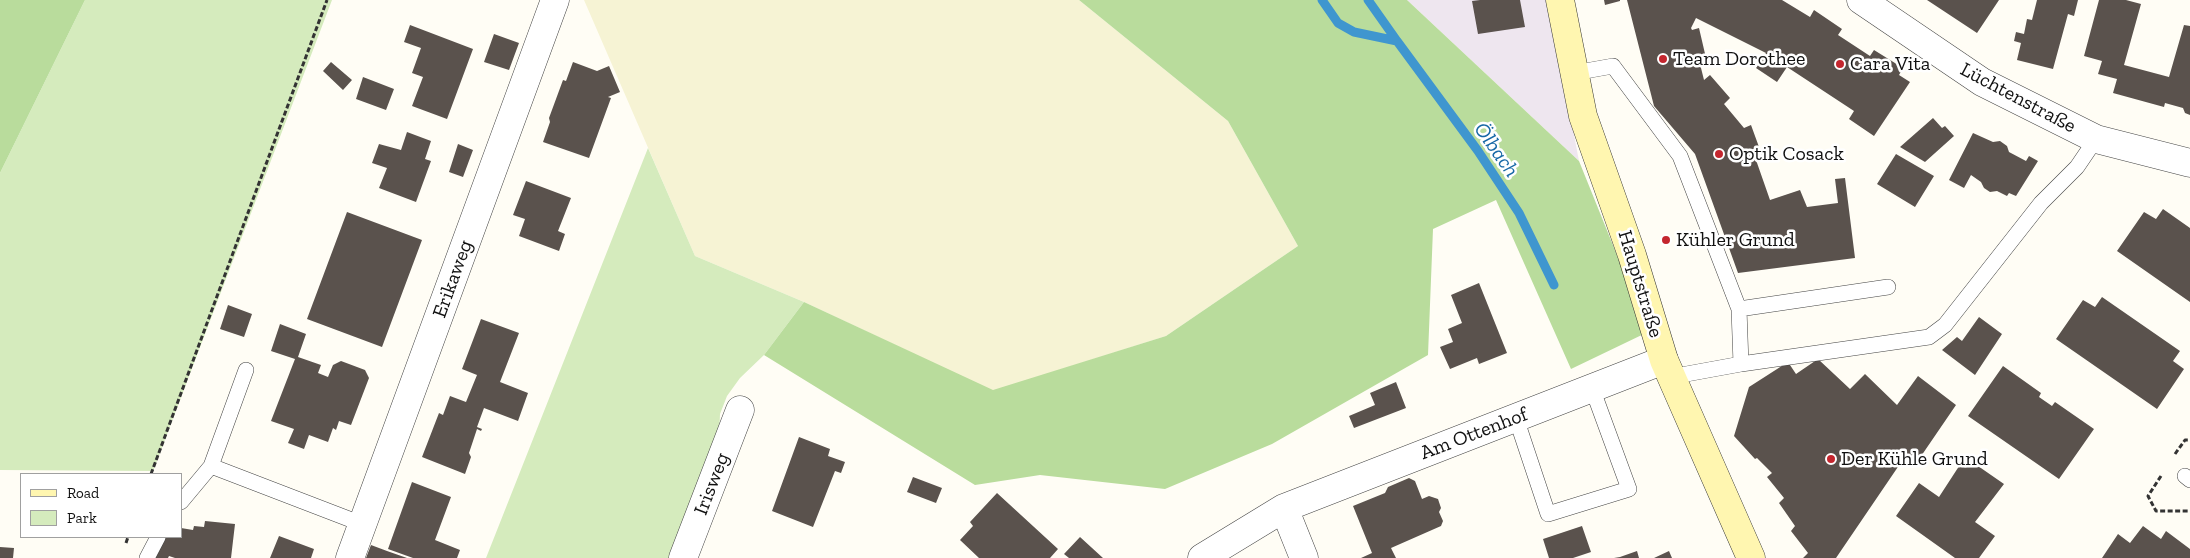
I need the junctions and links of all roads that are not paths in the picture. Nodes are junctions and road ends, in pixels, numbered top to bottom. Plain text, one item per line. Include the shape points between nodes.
1 (555, 0) edge
2 (1560, 0) edge
3 (1862, 0) edge
4 (1574, 73) junction
5 (2096, 139) junction
6 (2190, 163) edge
7 (1888, 287) dead end
8 (1739, 310) junction
9 (1741, 364) junction
10 (1667, 368) junction
11 (246, 370) dead end
12 (1592, 388) junction
13 (740, 410) dead end
14 (1516, 418) junction
15 (211, 466) junction
16 (182, 501) edge
17 (1284, 508) junction
18 (362, 524) junction
19 (157, 538) edge
20 (147, 558) edge
21 (350, 558) edge
22 (683, 558) edge
23 (1202, 558) edge
24 (1304, 558) edge
25 (1751, 558) edge

1 - 18 street, Erikaweg
2 - 4 main road, Hauptstraße
3 - 5 street, Lüchtenstraße via 1982,82
4 - 8 lane via 1613,66 1680,156
4 - 10 main road, Hauptstraße via 1583,116 1632,255
5 - 6 street, Lüchtenstraße
5 - 9 lane via 2076,167 2041,203 1946,325 1929,337
7 - 8 lane
8 - 9 lane
9 - 10 lane
10 - 12 street, Am Ottenhof
10 - 25 main road, Hauptstraße
11 - 15 lane
12 - 14 street, Am Ottenhof
12 - 14 lane via 1629,489 1548,514
13 - 22 street, Irisweg
14 - 17 street, Am Ottenhof
15 - 16 lane
15 - 18 lane
17 - 23 street, Am Ottenhof
17 - 24 street
18 - 21 street, Erikaweg
19 - 20 lane

